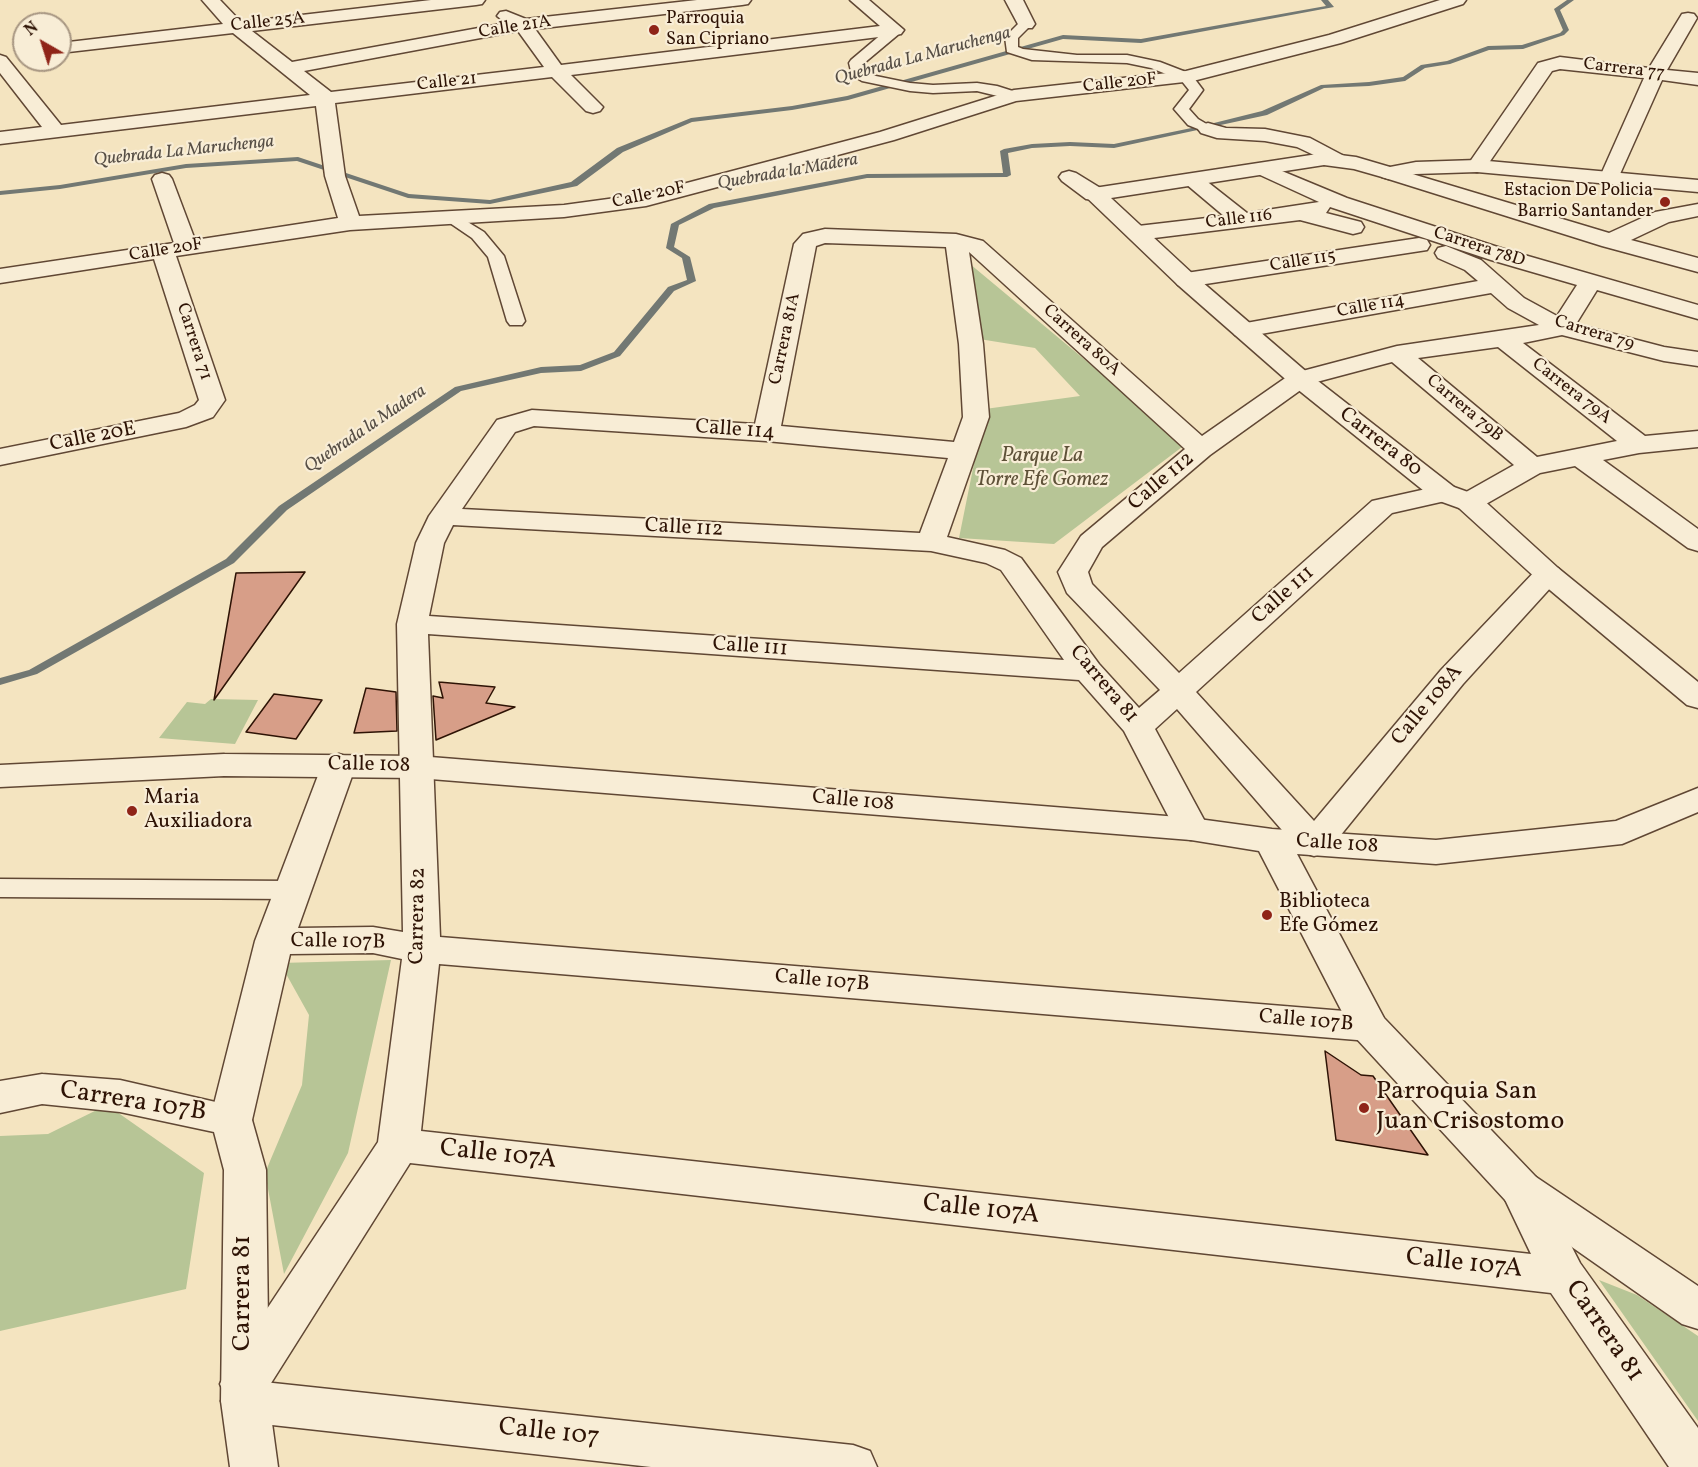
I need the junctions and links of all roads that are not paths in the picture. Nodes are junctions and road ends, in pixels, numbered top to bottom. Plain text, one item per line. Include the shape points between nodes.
1 (211, 0) edge
2 (477, 0) edge
3 (742, 0) edge
4 (858, 0) edge
5 (1014, 0) edge
6 (1457, 0) edge
7 (1688, 18) dead end
8 (1026, 24) joint
9 (523, 25) junction
10 (236, 27) junction
11 (895, 30) junction
12 (72, 47) edge
13 (5, 56) edge
14 (290, 68) junction
15 (556, 71) junction
16 (1655, 74) junction
17 (1186, 77) junction
18 (1698, 79) edge
19 (1014, 96) junction
20 (325, 97) junction
21 (593, 107) dead end
22 (1208, 129) joint
23 (56, 131) junction
24 (0, 138) edge
25 (1338, 160) junction
26 (1477, 166) junction
27 (1265, 170) junction
28 (1389, 173) junction
29 (1069, 177) dead end
30 (162, 179) dead end
31 (1609, 179) junction
32 (1193, 180) junction
33 (1698, 186) edge
34 (1094, 194) junction
35 (1339, 203) junction
36 (1698, 210) edge
37 (1300, 213) junction
38 (1663, 217) junction
39 (453, 218) junction
40 (1241, 219) junction
41 (350, 223) junction
42 (1698, 226) edge
43 (1138, 233) junction
44 (956, 241) junction
45 (1610, 241) junction
46 (1419, 245) junction
47 (175, 250) junction
48 (1698, 266) edge
49 (0, 276) edge
50 (1186, 280) junction
51 (1590, 282) junction
52 (1497, 285) junction
53 (1698, 312) edge
54 (516, 321) dead end
55 (1563, 328) junction
56 (1698, 328) edge
57 (1244, 330) junction
58 (1503, 339) junction
59 (1397, 353) junction
60 (1664, 354) junction
61 (1698, 359) edge
62 (1300, 379) junction
63 (186, 419) joint
64 (506, 426) joint
65 (766, 433) junction
66 (1698, 439) edge
67 (1640, 446) junction
68 (1201, 449) junction
69 (965, 452) junction
70 (0, 457) edge
71 (1581, 457) junction
72 (1532, 466) junction
73 (1456, 498) junction
74 (443, 516) junction
75 (931, 542) junction
76 (1698, 542) edge
77 (995, 556) joint
78 (1548, 574) junction
79 (412, 624) junction
80 (1088, 671) junction
81 (1178, 691) junction
82 (1698, 698) edge
83 (1138, 727) junction
84 (339, 765) junction
85 (418, 767) junction
86 (0, 776) edge
87 (1698, 800) edge
88 (1191, 829) junction
89 (1272, 841) junction
90 (1314, 844) junction
91 (0, 888) edge
92 (291, 890) junction
93 (274, 941) junction
94 (422, 949) junction
95 (1369, 1027) junction
96 (0, 1097) edge
97 (231, 1119) junction
98 (399, 1145) junction
99 (1521, 1189) junction
100 (1564, 1276) junction
101 (1698, 1310) edge
102 (245, 1393) junction
103 (722, 1460) edge
104 (253, 1467) edge
105 (853, 1467) edge
106 (1697, 1467) edge

1 - 10 street
2 - 9 street
2 - 10 street, Calle 25A
3 - 9 street, Calle 21A
4 - 11 street
5 - 8 street
6 - 17 street, Calle 20F via 1335,39
7 - 16 street
8 - 17 lane via 1011,37 1012,49 1018,52 1077,59 1127,59
9 - 14 street, Calle 21A
9 - 15 street
10 - 12 street, Calle 25A
10 - 14 street
11 - 15 street, Calle 21
11 - 19 lane via 856,63 857,72 867,78 910,87 977,87
13 - 23 street
14 - 20 street
15 - 20 street, Calle 21
15 - 21 street
16 - 18 street, Carrera 77
16 - 26 street, Carrera 77 via 1560,63 1545,67
16 - 31 street
17 - 19 street, Calle 20F
17 - 22 lane via 1196,90 1181,109 1193,122
19 - 39 street, Calle 20F via 887,136 646,200 564,211
20 - 23 street, Calle 21
20 - 41 street via 334,167
22 - 25 street via 1303,142
23 - 24 street, Calle 21
25 - 27 street
25 - 28 street
26 - 28 street
26 - 31 street
27 - 32 street
27 - 35 street, Carrera 78D
28 - 45 street
29 - 34 street, Carrera 80
30 - 47 street, Carrera 71
31 - 33 street
32 - 34 street
32 - 40 street
34 - 43 street, Carrera 80
35 - 37 street, Calle 116
35 - 51 street, Carrera 78D
36 - 38 street
37 - 40 street, Calle 116
37 - 46 street, Carrera 79
38 - 42 street
38 - 45 street
39 - 41 street, Calle 20F
39 - 54 lane via 478,235 496,256
40 - 43 street, Calle 116
41 - 47 street, Calle 20F
43 - 50 street, Carrera 80
44 - 65 street, Carrera 81A via 825,236 806,244
44 - 68 street, Carrera 80A via 983,252
44 - 69 street via 971,344 976,417
45 - 48 street
46 - 50 street, Calle 115
46 - 52 street, Carrera 79 via 1439,249 1473,265
47 - 49 street, Calle 20F
47 - 63 street, Carrera 71 via 212,400 204,411
50 - 57 street, Carrera 80
51 - 53 street, Carrera 78D
51 - 55 street
52 - 55 street, Carrera 79 via 1516,303
52 - 57 street, Calle 114
55 - 58 street, Calle 112
55 - 60 street, Carrera 79
56 - 60 street
57 - 62 street, Carrera 80
58 - 59 street, Calle 112
58 - 67 street, Carrera 79A
59 - 62 street, Calle 112
59 - 72 street, Carrera 79B
60 - 61 street, Carrera 79
62 - 68 street, Calle 112
62 - 73 street, Carrera 80
63 - 70 street, Calle 20E
64 - 65 street, Calle 114 via 532,417
64 - 74 street, Carrera 82
65 - 69 street, Calle 114
66 - 67 street, Calle 111
67 - 71 street, Calle 111
68 - 81 street, Calle 112 via 1091,542 1073,572 1078,587
69 - 75 street
71 - 72 street, Calle 111
71 - 76 street
72 - 73 street, Calle 111
73 - 78 street, Carrera 80
73 - 81 street, Calle 111 via 1406,500 1382,507
74 - 75 street, Calle 112
74 - 79 street, Carrera 82 via 430,543
75 - 77 street, Calle 112
77 - 80 street, Carrera 81 via 1011,564
78 - 82 street, Carrera 80
78 - 90 street, Calle 108A via 1452,677
79 - 80 street, Calle 111
79 - 85 street, Carrera 82
80 - 83 street, Carrera 81
81 - 83 street, Calle 111
81 - 90 street, Calle 112
83 - 88 street, Carrera 81
84 - 85 street, Calle 108
84 - 86 street, Calle 108 via 224,765
84 - 92 street
85 - 88 street, Calle 108
85 - 94 street, Carrera 82
87 - 90 street, Calle 108 via 1622,832 1436,852
88 - 89 street, Calle 108
89 - 90 street, Calle 108
89 - 95 street, Carrera 81
91 - 92 lane
92 - 93 street
93 - 94 street, Calle 107B via 373,940
93 - 97 street
94 - 95 street, Calle 107B
94 - 98 street, Carrera 82
95 - 99 street, Carrera 81
96 - 97 street, Carrera 107B via 42,1089 120,1096
97 - 102 street, Carrera 81 via 245,1170
98 - 100 street, Calle 107A
98 - 102 street, Carrera 82
99 - 100 street, Carrera 81
99 - 101 street, Carrera 81
100 - 106 street, Carrera 81
102 - 103 street, Calle 107
102 - 104 street, Carrera 81
103 - 105 street, Calle 107

